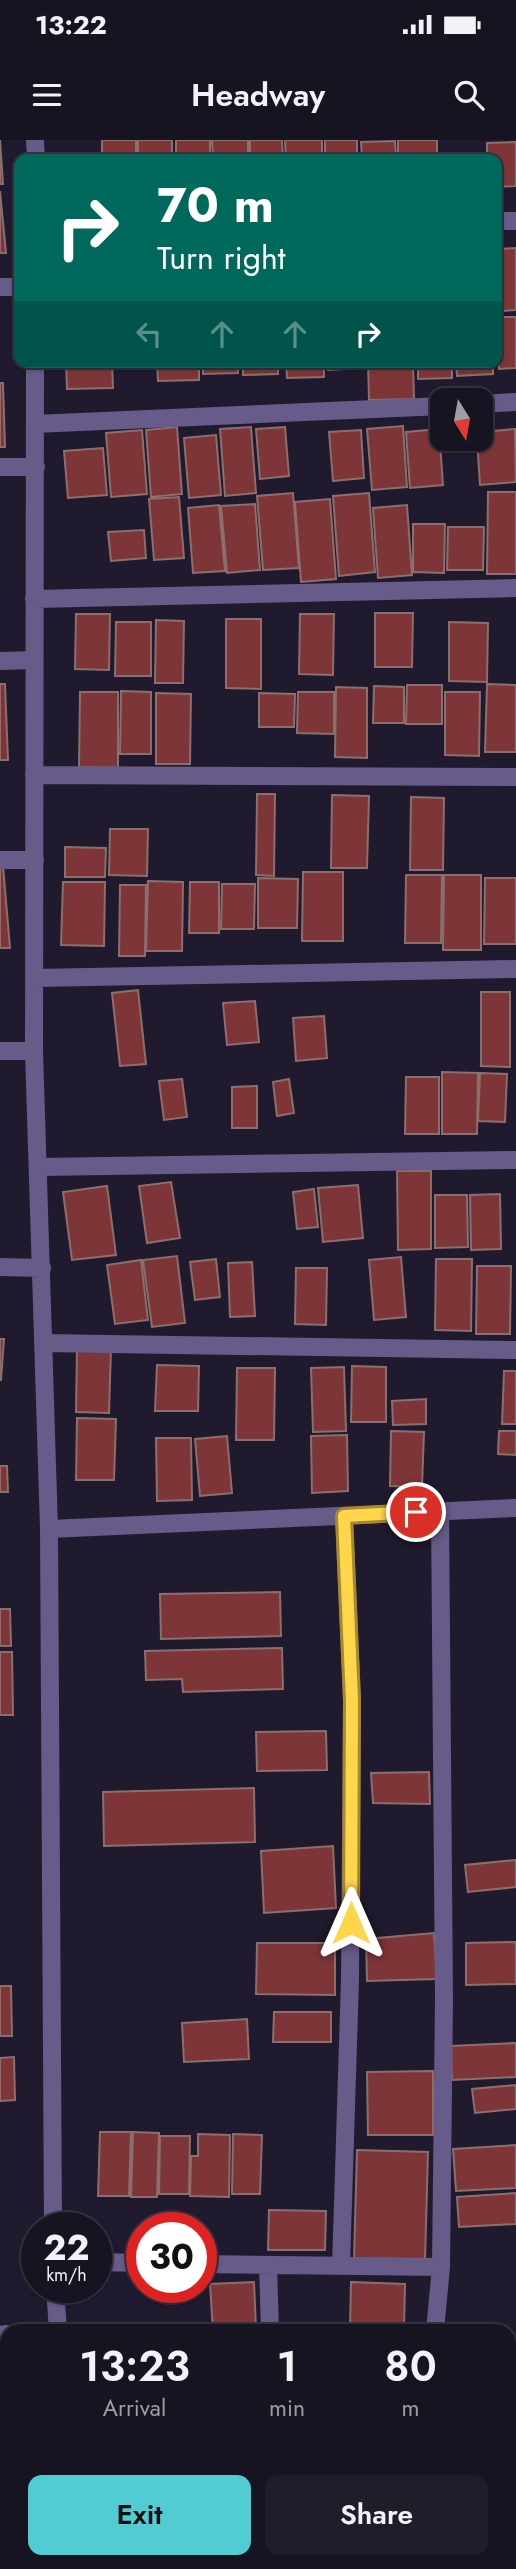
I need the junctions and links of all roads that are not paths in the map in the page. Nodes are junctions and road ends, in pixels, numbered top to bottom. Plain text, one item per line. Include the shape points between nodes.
1 (35, 368) edge
2 (516, 402) edge
3 (494, 403) edge
4 (430, 407) edge
5 (35, 424) junction
6 (0, 467) edge
7 (36, 467) junction
8 (516, 588) edge
9 (34, 598) junction
10 (33, 660) junction
11 (0, 661) edge
12 (34, 775) junction
13 (516, 777) edge
14 (0, 860) edge
15 (35, 860) junction
16 (516, 969) edge
17 (36, 978) junction
18 (0, 1051) edge
19 (34, 1051) junction
20 (516, 1160) edge
21 (40, 1167) junction
22 (0, 1267) edge
23 (42, 1268) junction
24 (43, 1343) junction
25 (516, 1350) edge
26 (516, 1508) edge
27 (440, 1511) junction
28 (344, 1516) junction
29 (49, 1529) junction
30 (53, 2212) edge
31 (217, 2264) edge
32 (268, 2265) junction
33 (341, 2266) junction
34 (441, 2267) junction
35 (56, 2303) edge
36 (58, 2324) edge
37 (270, 2324) edge
38 (436, 2324) edge

1 - 5 street
2 - 3 street
4 - 5 street
5 - 7 street
6 - 7 street
7 - 9 street
8 - 9 street
9 - 10 street
10 - 11 street
10 - 12 street
12 - 13 street
12 - 15 street
14 - 15 street
15 - 17 street
16 - 17 street
17 - 19 street
18 - 19 street
19 - 21 street
20 - 21 street
21 - 23 street
22 - 23 street
23 - 24 street
24 - 25 street
24 - 29 street
26 - 27 street
27 - 28 street
27 - 34 street
28 - 29 street
28 - 33 street via 352,1700 351,1979
29 - 30 street
31 - 32 street
32 - 33 street
32 - 37 street
33 - 34 street
34 - 38 street
35 - 36 street

